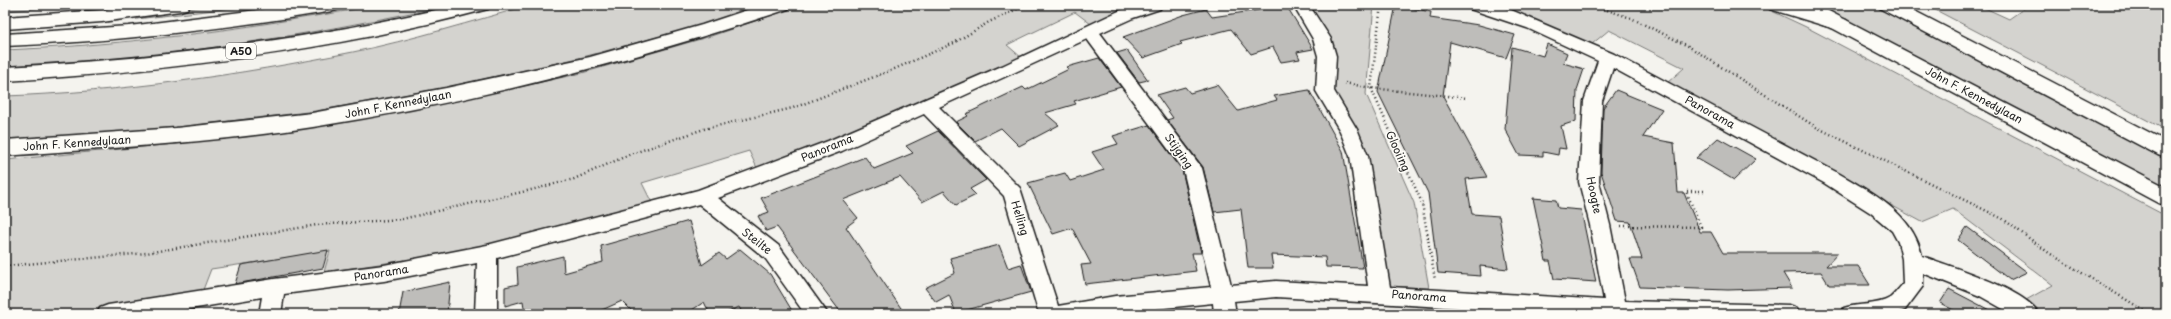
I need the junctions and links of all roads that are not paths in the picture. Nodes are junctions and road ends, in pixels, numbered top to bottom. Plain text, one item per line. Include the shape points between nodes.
1 (180, 5) edge
2 (333, 5) edge
3 (481, 5) edge
4 (781, 5) edge
5 (1154, 5) edge
6 (1301, 5) edge
7 (1476, 5) edge
8 (1777, 5) edge
9 (1802, 5) edge
10 (1888, 5) edge
11 (5, 23) edge
12 (1839, 24) junction
13 (1090, 31) junction
14 (5, 40) edge
15 (1608, 58) junction
16 (5, 74) edge
17 (927, 106) junction
18 (5, 148) edge
19 (2166, 150) edge
20 (702, 196) junction
21 (2166, 197) edge
22 (487, 253) junction
23 (1914, 261) junction
24 (274, 287) junction
25 (1223, 293) junction
26 (1380, 294) junction
27 (1617, 312) edge
28 (108, 314) edge
29 (270, 314) edge
30 (486, 314) edge
31 (817, 314) edge
32 (1050, 314) edge
33 (1060, 314) edge
34 (1225, 314) edge
35 (1789, 314) edge
36 (1852, 314) edge
37 (2028, 314) edge

1 - 11 highway via 102,16
2 - 14 highway via 238,21 166,29
3 - 16 highway, A50 via 343,34 226,54 75,70
4 - 18 highway, John F. Kennedylaan via 592,63 446,95 312,120 176,135
5 - 13 street, Panorama
6 - 26 street via 1322,39 1327,56 1325,91 1349,130 1359,156
7 - 15 street, Panorama via 1538,25
8 - 12 highway, John F. Kennedylaan
9 - 12 highway
10 - 19 highway
12 - 21 highway, John F. Kennedylaan
13 - 17 street, Panorama
13 - 25 street, Stijging via 1192,168
15 - 23 street, Panorama via 1848,189 1893,220 1909,242
15 - 27 street, Hoogte via 1593,101 1589,182
17 - 20 street, Panorama via 834,146
17 - 32 street, Helling via 1013,193
20 - 22 street, Panorama
20 - 31 street, Steilte via 772,252
22 - 24 street, Panorama via 384,273
22 - 30 street
23 - 36 street, Panorama via 1914,286 1897,304 1864,314
23 - 37 street via 1985,288
24 - 28 street, Panorama
24 - 29 street
25 - 26 street, Panorama via 1276,289
25 - 33 street, Panorama via 1115,304
25 - 34 street
26 - 27 street, Panorama
27 - 35 street, Panorama

